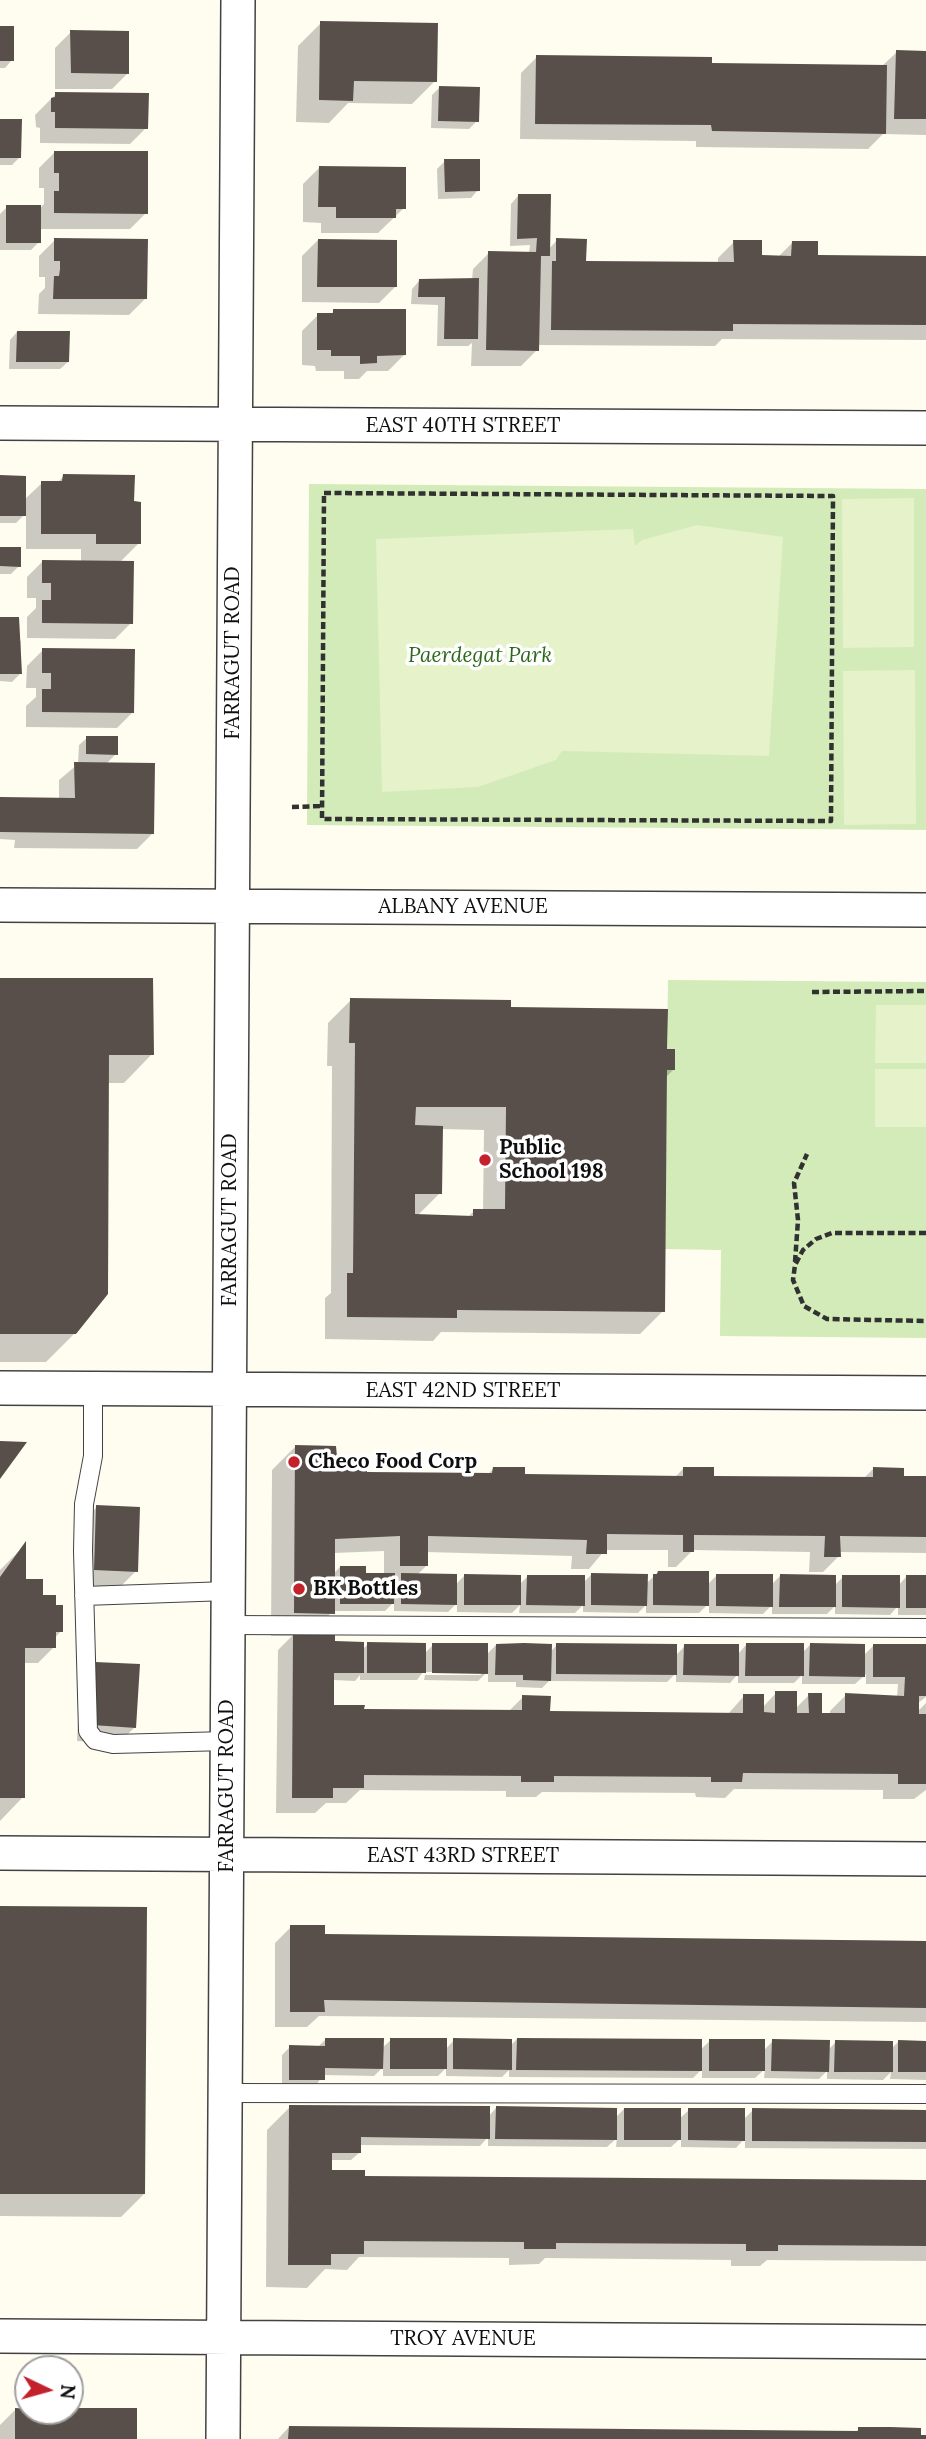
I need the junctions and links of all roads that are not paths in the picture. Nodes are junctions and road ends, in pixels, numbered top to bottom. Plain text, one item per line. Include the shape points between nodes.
1 (238, 0) edge
2 (0, 423) edge
3 (235, 424) junction
4 (926, 428) edge
5 (0, 905) edge
6 (232, 906) junction
7 (926, 910) edge
8 (0, 1388) edge
9 (93, 1388) junction
10 (229, 1389) junction
11 (926, 1393) edge
12 (228, 1591) junction
13 (85, 1596) junction
14 (228, 1625) junction
15 (926, 1628) edge
16 (227, 1741) junction
17 (0, 1853) edge
18 (227, 1855) junction
19 (926, 1859) edge
20 (225, 2093) junction
21 (926, 2094) edge
22 (0, 2336) edge
23 (224, 2337) junction
24 (926, 2342) edge
25 (223, 2439) edge

1 - 3 street, FARRAGUT ROAD
2 - 3 street, EAST 40TH STREET
3 - 4 street, EAST 40TH STREET
3 - 6 street, FARRAGUT ROAD
5 - 6 street, ALBANY AVENUE
6 - 7 street, ALBANY AVENUE
6 - 10 street, FARRAGUT ROAD
8 - 9 street, EAST 42ND STREET
9 - 10 street, EAST 42ND STREET
9 - 13 lane via 93,1456 84,1504
10 - 11 street, EAST 42ND STREET
10 - 12 street, FARRAGUT ROAD
12 - 13 lane
12 - 14 street, FARRAGUT ROAD
13 - 16 lane via 88,1731 95,1740 113,1744
14 - 15 lane
14 - 16 street, FARRAGUT ROAD
16 - 18 street, FARRAGUT ROAD
17 - 18 street, EAST 43RD STREET
18 - 19 street, EAST 43RD STREET
18 - 20 street, FARRAGUT ROAD
20 - 21 lane
20 - 23 street, FARRAGUT ROAD
22 - 23 street, TROY AVENUE
23 - 24 street, TROY AVENUE
23 - 25 street, FARRAGUT ROAD

